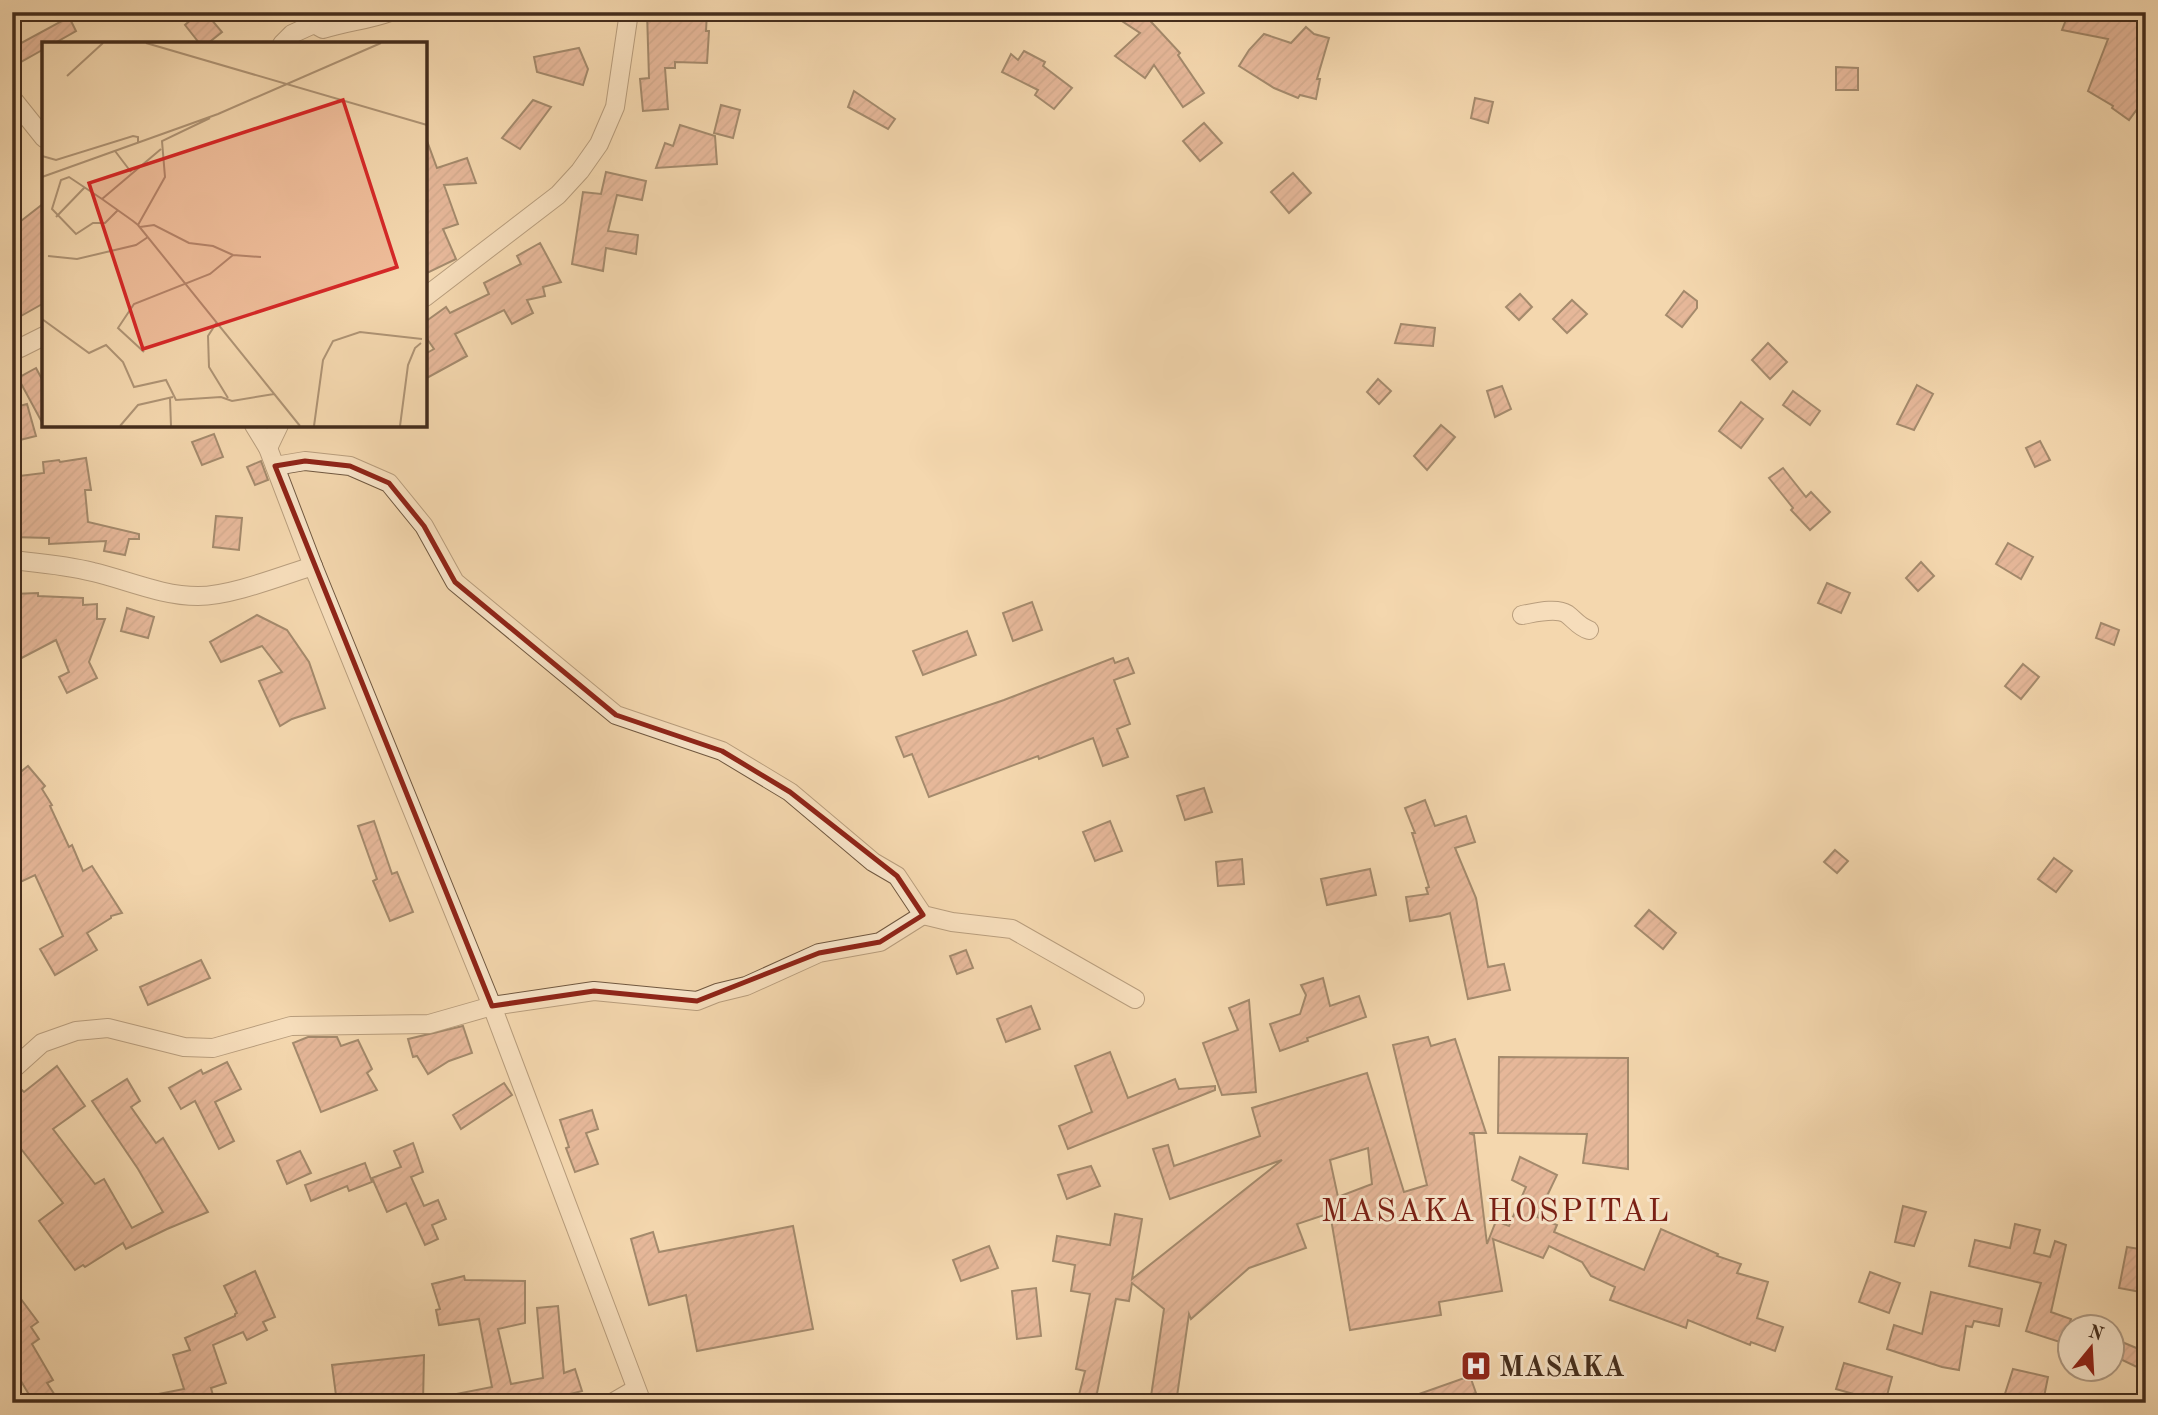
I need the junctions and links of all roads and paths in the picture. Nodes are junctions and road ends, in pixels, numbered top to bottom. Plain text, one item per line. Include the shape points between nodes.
1 (390, 12) edge
2 (629, 12) edge
3 (345, 17) edge
4 (284, 42) edge
5 (12, 98) edge
6 (42, 136) edge
7 (427, 295) edge
8 (42, 337) edge
9 (12, 341) edge
10 (255, 427) edge
11 (278, 427) edge
12 (268, 448) junction
13 (275, 466) junction
14 (12, 561) edge
15 (313, 566) junction
16 (1522, 615) dead end
17 (1590, 630) dead end
18 (923, 915) junction
19 (1135, 999) dead end
20 (492, 1006) junction
21 (12, 1070) edge
22 (639, 1396) edge
23 (612, 1403) edge

1 - 3 street via 365,21
2 - 7 street via 615,107 599,144 580,171 558,195
3 - 4 street via 323,29 314,24
5 - 6 street
8 - 9 street via 20,348
10 - 12 street
11 - 12 street
12 - 13 street
13 - 15 street
13 - 18 street via 305,461 350,466 389,483 424,526 455,582 616,715 722,751 790,792 873,862 897,876
14 - 15 street via 58,565 166,593 200,596
15 - 20 street
16 - 17 street via 1559,611
18 - 19 street via 1012,929
18 - 20 street via 880,942 820,953 746,986 697,1001 594,991
20 - 21 street via 429,1024 291,1026 214,1048 184,1047 108,1028 76,1031 42,1043
20 - 22 street
22 - 23 street

